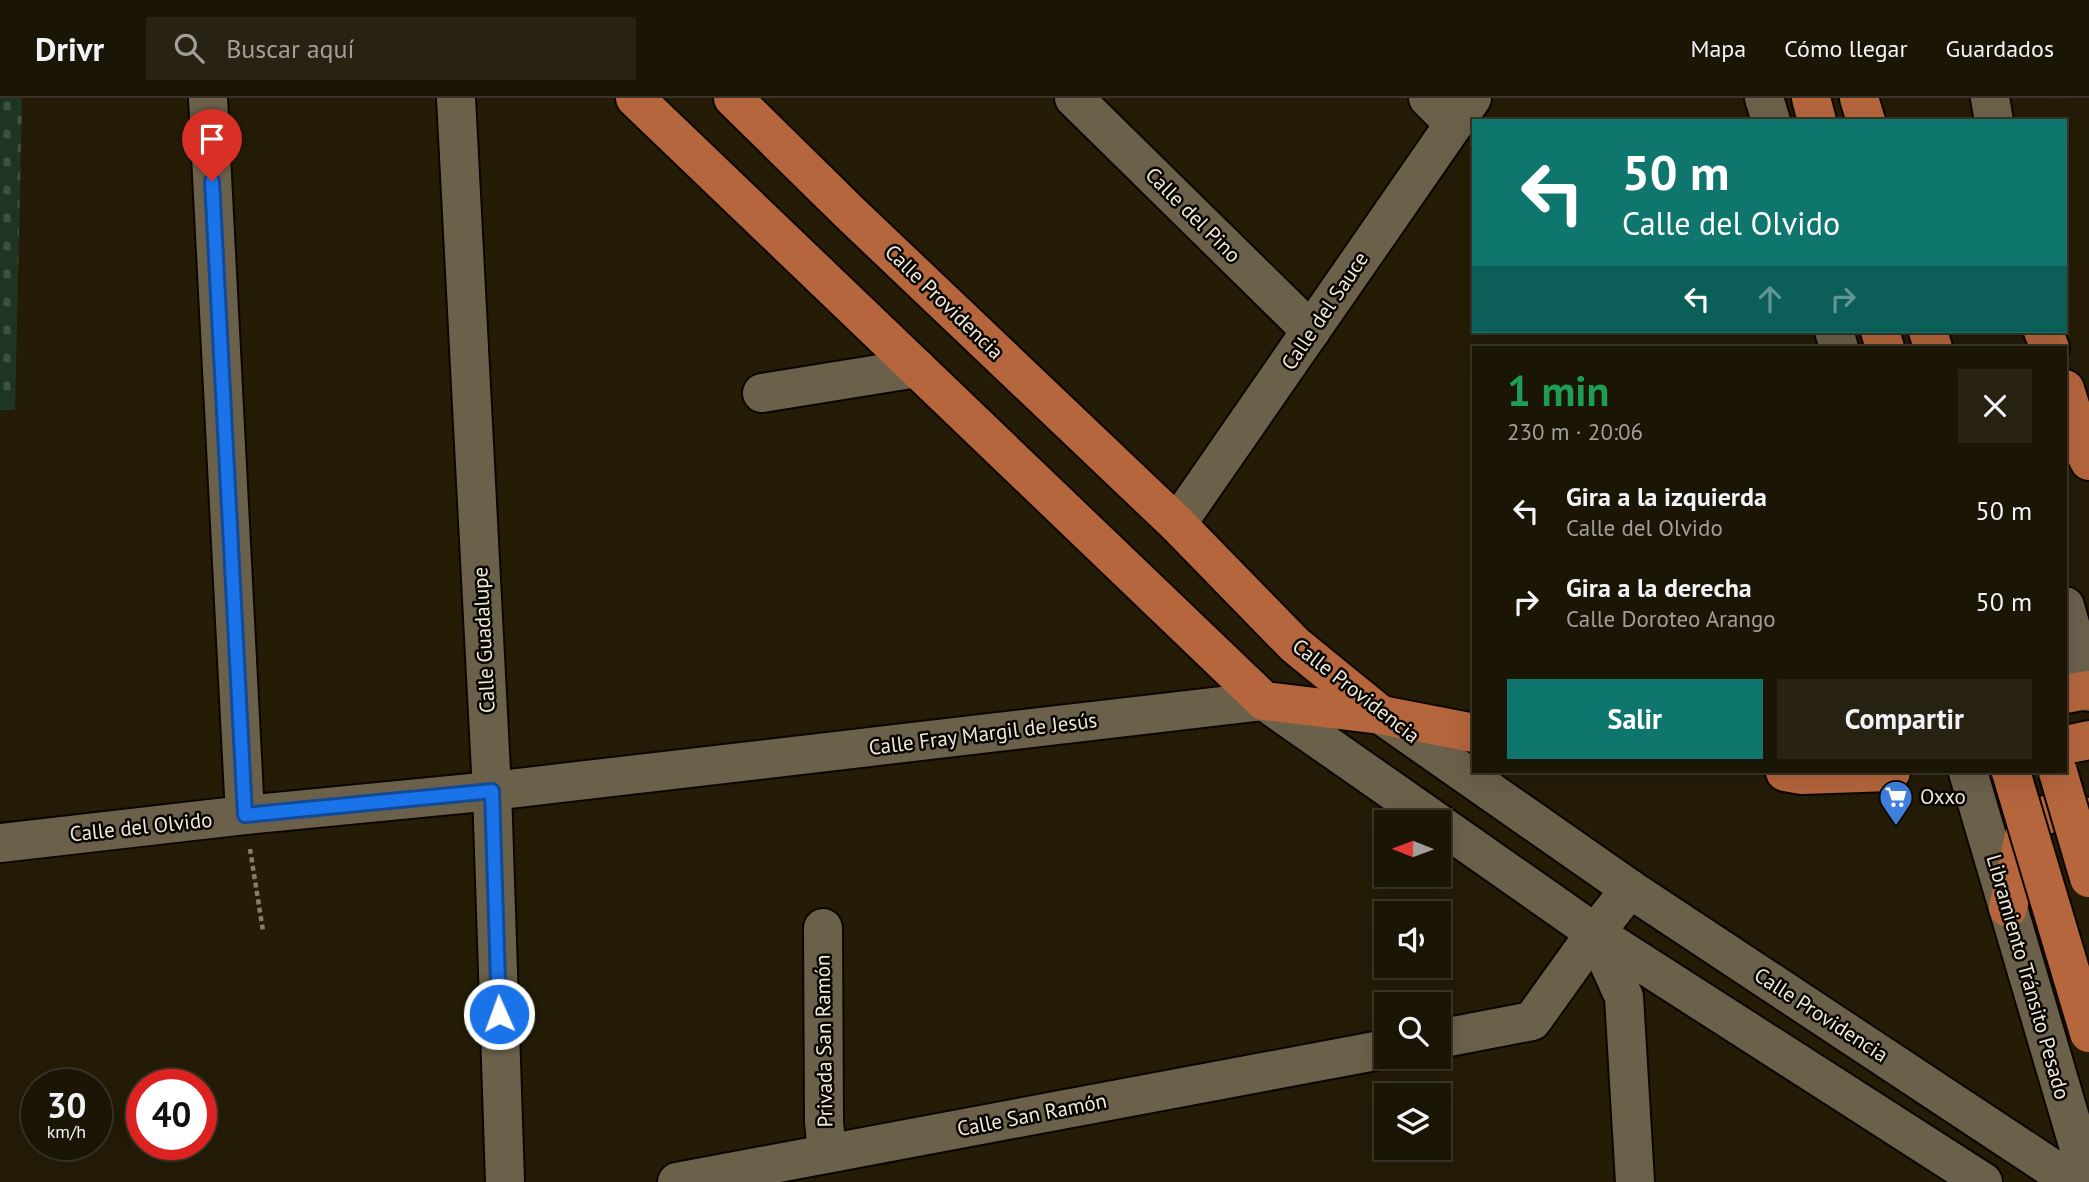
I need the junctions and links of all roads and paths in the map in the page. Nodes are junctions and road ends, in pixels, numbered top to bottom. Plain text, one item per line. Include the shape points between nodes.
1 (208, 98) edge
2 (456, 98) edge
3 (635, 98) edge
4 (733, 98) edge
5 (1074, 98) edge
6 (1764, 98) edge
7 (1811, 98) edge
8 (1859, 98) edge
9 (1990, 98) edge
10 (1451, 106) edge
11 (1770, 119) edge
12 (1816, 119) edge
13 (1865, 119) edge
14 (1994, 119) edge
15 (1311, 331) junction
16 (917, 368) junction
17 (762, 393) dead end
18 (2067, 395) edge
19 (2089, 461) edge
20 (1177, 524) junction
21 (2067, 613) edge
22 (2089, 691) edge
23 (2067, 694) edge
24 (1264, 701) junction
25 (1381, 715) junction
26 (1472, 733) edge
27 (2089, 740) edge
28 (2067, 745) edge
29 (1790, 773) edge
30 (1861, 773) edge
31 (1968, 773) edge
32 (2011, 773) edge
33 (2058, 773) edge
34 (492, 791) junction
35 (1419, 810) edge
36 (245, 815) junction
37 (2089, 818) edge
38 (1451, 832) edge
39 (0, 843) edge
40 (2089, 878) edge
41 (1630, 888) junction
42 (2008, 908) junction
43 (823, 928) dead end
44 (262, 931) dead end
45 (1595, 933) junction
46 (2089, 1033) edge
47 (1451, 1037) edge
48 (1374, 1050) edge
49 (827, 1153) junction
50 (2072, 1181) edge
51 (505, 1182) edge
52 (677, 1182) edge
53 (1635, 1182) edge
54 (1983, 1182) edge

1 - 36 street
2 - 34 street, Calle Guadalupe
3 - 16 main road
4 - 20 main road, Calle Providencia
5 - 15 street, Calle del Pino
6 - 11 street
7 - 12 main road
8 - 13 main road
9 - 14 street
10 - 15 street, Calle del Sauce
15 - 20 street, Calle del Sauce
16 - 17 street
16 - 24 main road
18 - 19 main road
20 - 25 main road, Calle Providencia via 1295,645
21 - 22 street
22 - 23 main road
24 - 25 main road, Calle Fray Margil de Jesús
24 - 34 street, Calle Fray Margil de Jesús
24 - 35 street
25 - 26 main road, Calle Fray Margil de Jesús
25 - 41 street, Calle Providencia
27 - 28 main road
29 - 30 main road
31 - 42 street, Libramiento Tránsito Pesado
32 - 46 main road, bridge
33 - 40 main road, bridge
34 - 36 street, Calle del Olvido
34 - 51 street, Calle Guadalupe
36 - 39 street, Calle del Olvido
36 - 44 path
37 - 42 main road via 2055,812 2025,831
38 - 45 street
41 - 45 street
41 - 50 street, Calle Providencia
42 - 50 street, Libramiento Tránsito Pesado
43 - 49 street, Privada San Ramón
45 - 47 street via 1532,1021
45 - 53 street via 1624,997
45 - 54 street
48 - 49 street, Calle San Ramón
49 - 52 street, Calle San Ramón

